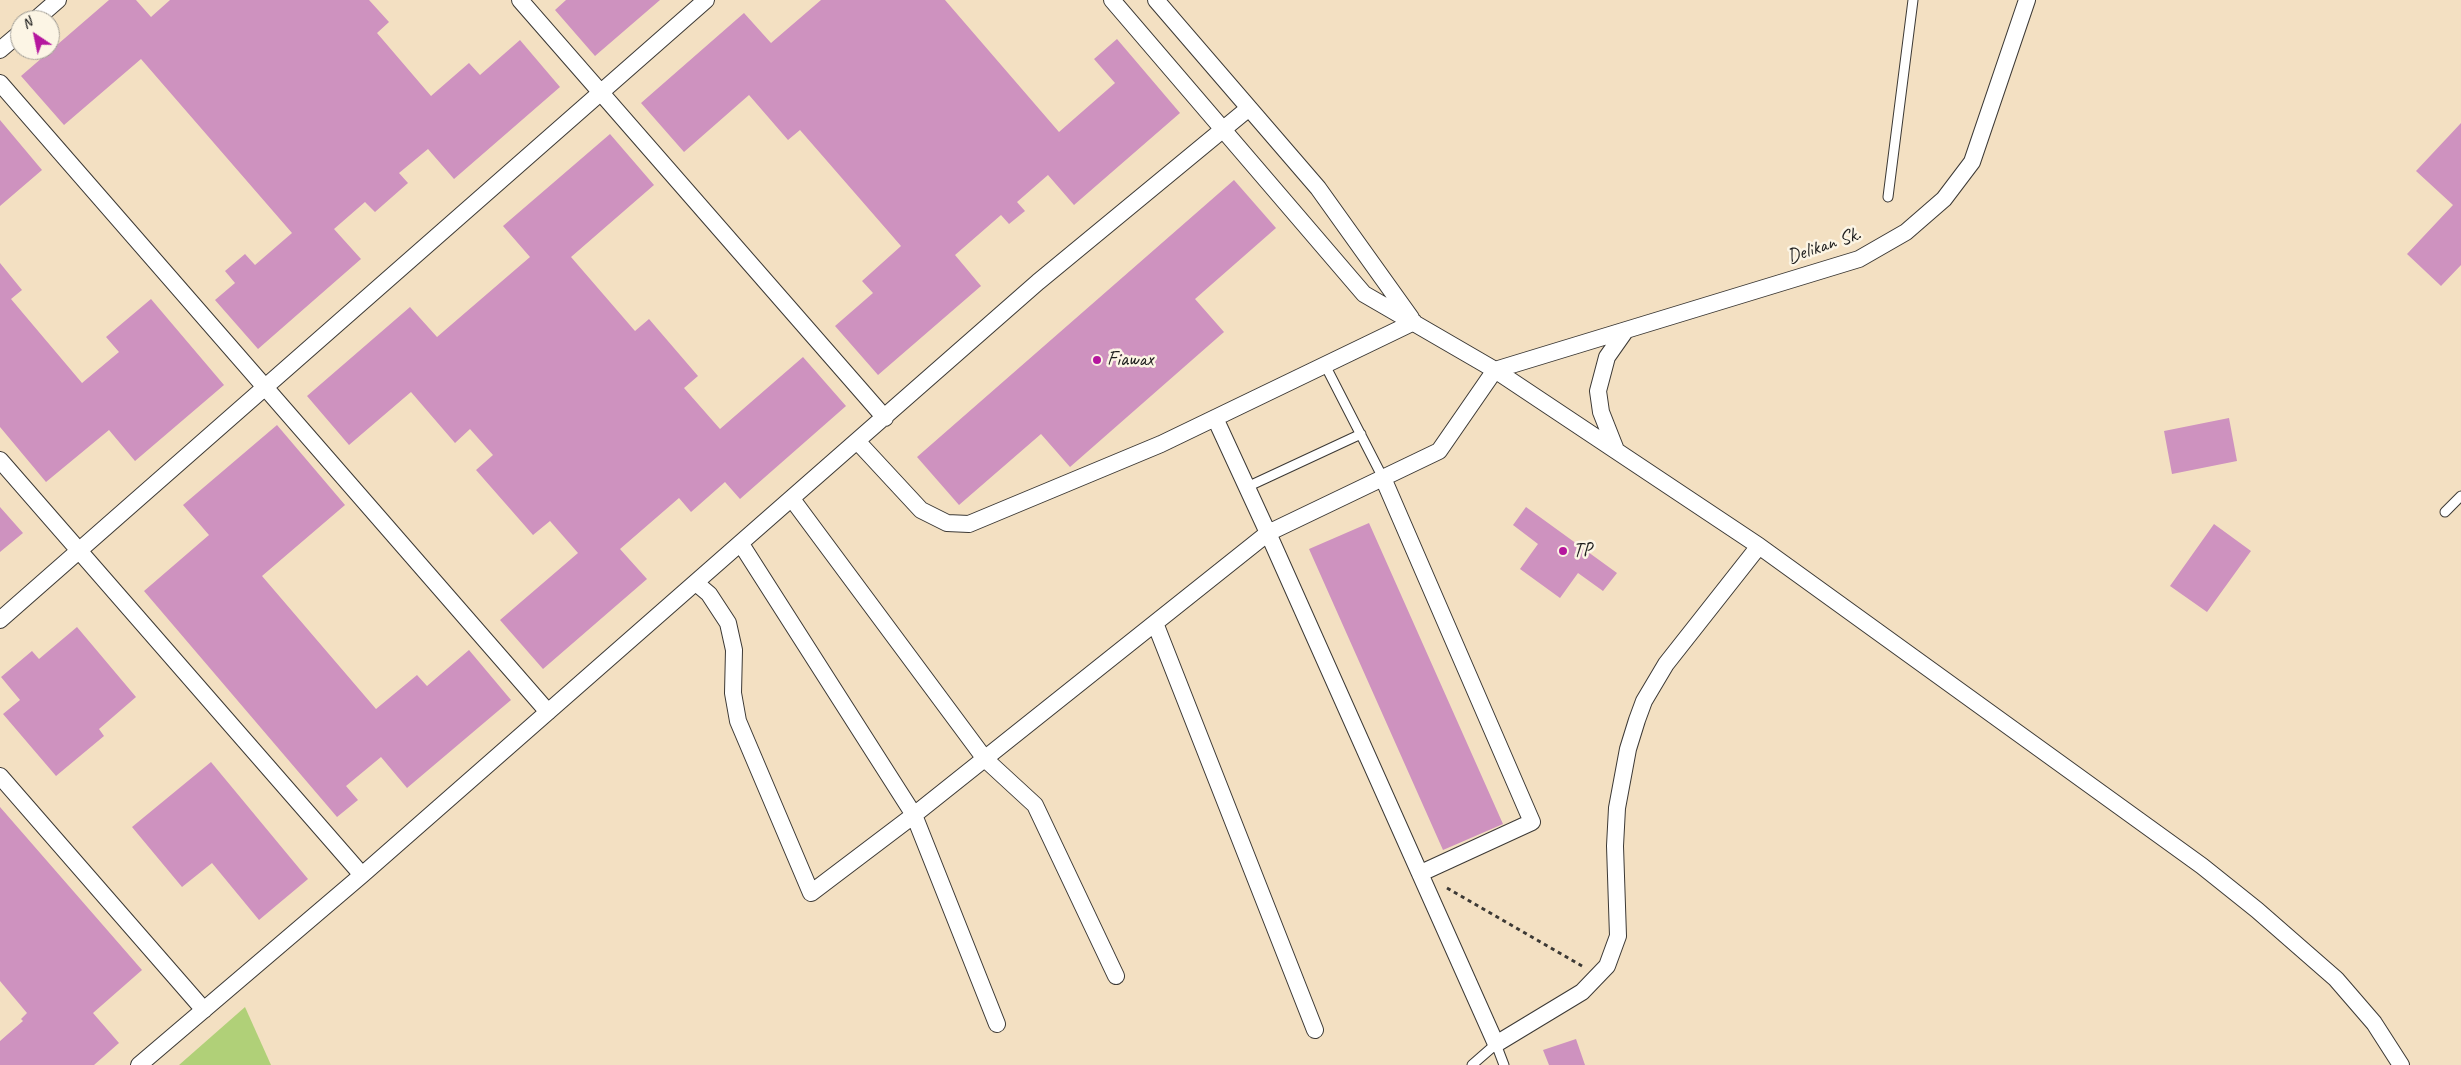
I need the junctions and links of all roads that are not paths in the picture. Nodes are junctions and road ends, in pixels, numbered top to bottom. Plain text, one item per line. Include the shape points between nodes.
1 (58, 0) edge
2 (520, 0) edge
3 (706, 0) edge
4 (1112, 0) edge
5 (1156, 0) edge
6 (1913, 0) edge
7 (2027, 0) edge
8 (46, 10) edge
9 (10, 42) edge
10 (0, 50) edge
11 (0, 82) edge
12 (601, 92) junction
13 (1249, 108) junction
14 (1224, 130) junction
15 (1888, 197) dead end
16 (1414, 322) junction
17 (1626, 330) junction
18 (1325, 364) junction
19 (1495, 370) junction
20 (265, 387) junction
21 (884, 418) junction
22 (1214, 418) junction
23 (1360, 434) junction
24 (857, 441) junction
25 (1616, 450) junction
26 (0, 460) edge
27 (1383, 478) junction
28 (1247, 487) junction
29 (2461, 496) edge
30 (792, 499) junction
31 (2445, 512) dead end
32 (1268, 533) junction
33 (741, 544) junction
34 (1759, 546) junction
35 (79, 551) junction
36 (696, 583) junction
37 (0, 620) edge
38 (1155, 623) junction
39 (548, 712) junction
40 (985, 759) junction
41 (0, 776) edge
42 (914, 816) junction
43 (1421, 873) junction
44 (362, 874) junction
45 (1116, 976) dead end
46 (204, 1010) junction
47 (997, 1024) dead end
48 (1314, 1030) dead end
49 (1496, 1044) junction
50 (139, 1065) edge
51 (1472, 1065) edge
52 (1504, 1065) edge
53 (2401, 1065) edge

1 - 8 street
2 - 12 street
3 - 12 street
4 - 14 street
5 - 13 street
6 - 15 lane
7 - 17 street, Delikan Sk. via 1972,162 1927,215 1891,242 1860,259
9 - 10 street
11 - 20 street
12 - 20 street
12 - 21 street
13 - 14 street
13 - 16 street via 1318,188
14 - 16 street via 1364,294
14 - 21 street via 1038,282
16 - 18 street
16 - 19 street
17 - 19 street, Delikan Sk.
17 - 25 street via 1607,357 1598,391 1601,412
18 - 22 street
18 - 23 lane
19 - 25 street
19 - 27 street via 1439,451
20 - 35 street
20 - 39 street
21 - 24 street
22 - 24 street via 1143,452 969,524 947,523 921,510
22 - 28 street
23 - 27 lane
23 - 28 lane
24 - 30 street
25 - 34 street
26 - 35 street
27 - 32 street
27 - 43 street via 1532,822
28 - 32 street
29 - 31 lane
30 - 33 street
30 - 40 street
32 - 38 street
32 - 43 street
33 - 36 street
33 - 42 street
34 - 49 street via 1666,664 1636,720 1626,756 1618,808 1615,846 1618,936 1614,952 1600,976 1582,992
34 - 53 street via 2145,824 2257,910 2336,979 2374,1023
35 - 37 street
35 - 44 street
36 - 39 street
36 - 42 street via 714,601 728,623 734,650 732,692 738,721 812,893
38 - 40 street
38 - 48 street
39 - 44 street
40 - 42 street
40 - 45 street via 1034,805
41 - 46 street
42 - 47 street
43 - 49 street
44 - 46 street
46 - 50 street
49 - 51 lane
49 - 52 lane

